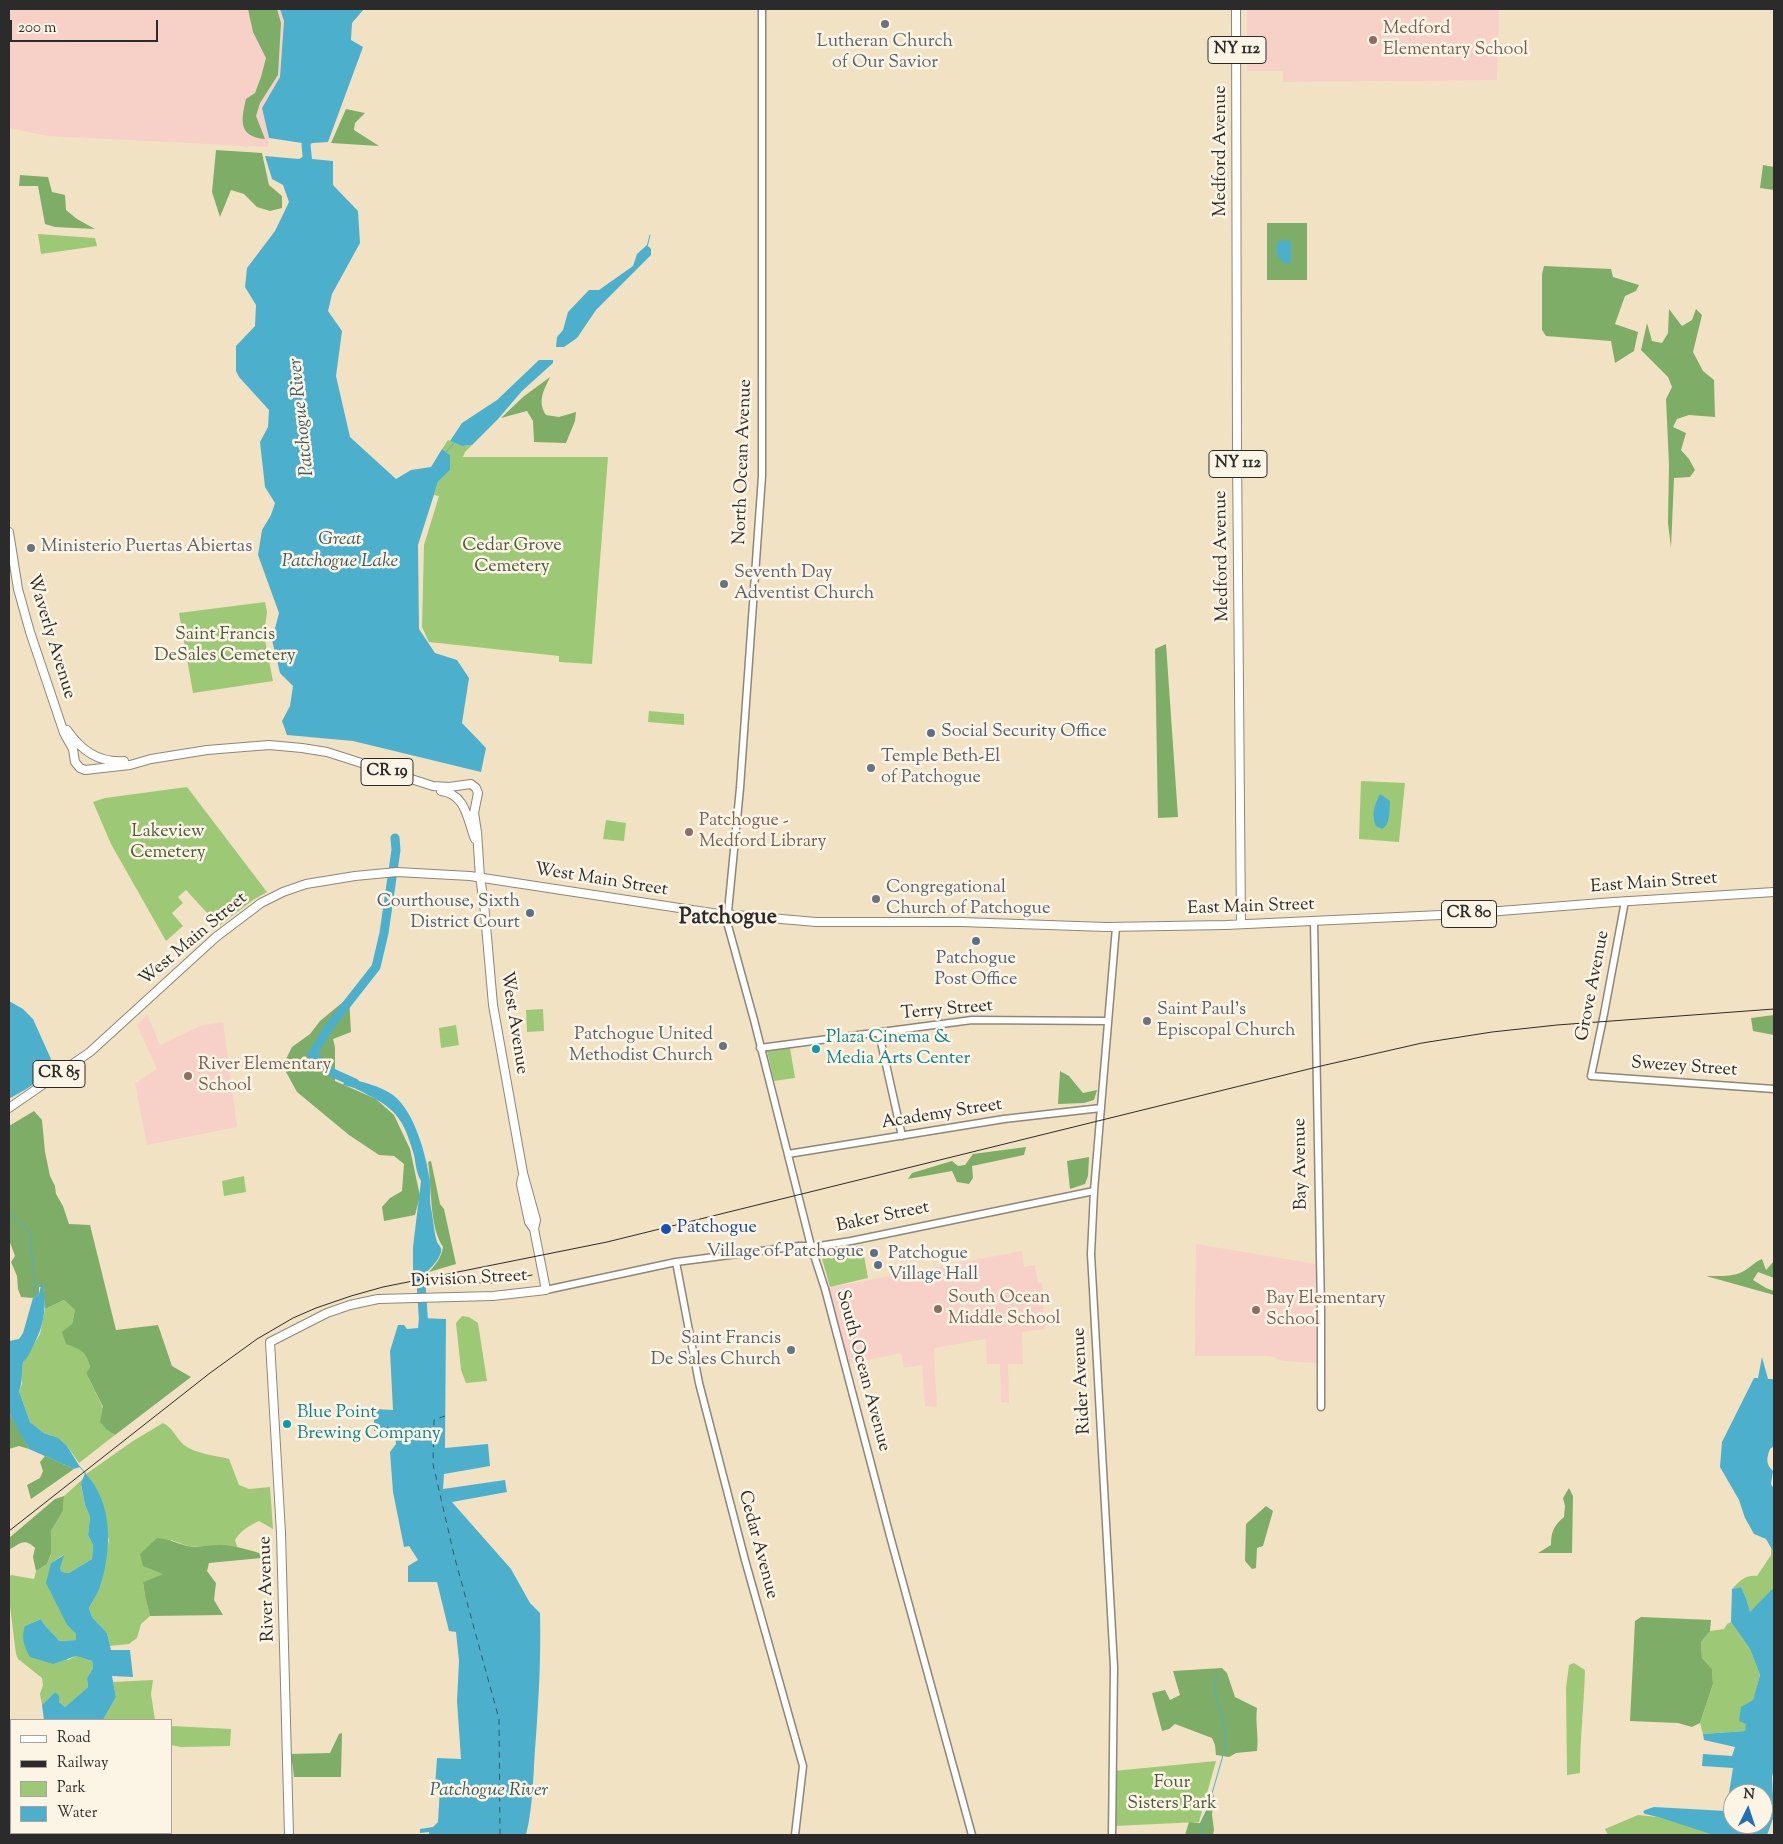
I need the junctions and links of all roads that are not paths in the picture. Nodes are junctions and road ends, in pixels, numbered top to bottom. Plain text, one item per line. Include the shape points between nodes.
1 (762, 9) edge
2 (1236, 9) edge
3 (9, 532) edge
4 (60, 720) junction
5 (255, 747) junction
6 (88, 752) junction
7 (74, 758) junction
8 (151, 759) junction
9 (91, 768) junction
10 (460, 786) junction
11 (460, 801) junction
12 (475, 802) junction
13 (477, 845) junction
14 (480, 877) junction
15 (1774, 892) edge
16 (1625, 901) junction
17 (728, 915) junction
18 (1314, 920) junction
19 (1241, 924) junction
20 (1116, 926) junction
21 (1108, 1021) junction
22 (879, 1032) junction
23 (760, 1048) junction
24 (1591, 1076) joint
25 (1774, 1089) edge
26 (9, 1108) edge
27 (1101, 1108) junction
28 (902, 1136) junction
29 (788, 1154) junction
30 (1094, 1191) junction
31 (811, 1246) junction
32 (676, 1262) junction
33 (546, 1290) junction
34 (270, 1342) joint
35 (1321, 1407) dead end
36 (289, 1835) edge
37 (795, 1835) edge
38 (972, 1835) edge
39 (1112, 1835) edge

1 - 17 street, North Ocean Avenue via 762,476
2 - 19 main road, Medford Avenue / NY 112
3 - 4 main road, Waverly Avenue via 25,614
4 - 6 main road, Waverly Avenue via 74,740
4 - 7 main road, Waverly Avenue
5 - 8 main road, CR 19 via 207,750
5 - 10 main road, CR 19 via 269,745 314,750 346,757 429,785
5 - 11 main road, CR 19 via 330,758 423,788 448,792
6 - 7 main road via 79,751
6 - 8 main road, CR 19 via 113,761
6 - 9 main road via 94,762
7 - 9 main road via 80,768
8 - 9 main road, CR 19 via 130,765
10 - 11 main road via 457,793
10 - 12 main road, CR 19 via 468,784 476,788 478,796
11 - 12 main road, CR 19 via 470,805
11 - 13 main road, CR 19
12 - 13 main road, CR 19
13 - 14 main road, CR 19
14 - 17 main road, West Main Street
14 - 26 main road, West Main Street / CR 85 via 397,872 306,884 283,892 261,903 216,937 90,1052
14 - 33 main road, West Avenue / CR 19 via 493,1006 523,1173 536,1220 534,1229
15 - 16 main road, East Main Street / CR 80
16 - 18 main road, East Main Street / CR 80 via 1462,914
16 - 24 street, Grove Avenue
17 - 20 main road, East Main Street via 838,923
17 - 23 street, South Ocean Avenue via 727,922
18 - 19 main road, East Main Street
18 - 35 street, Bay Avenue
19 - 20 main road, East Main Street
20 - 21 street, Rider Avenue
21 - 22 street, Terry Street via 972,1020
21 - 27 street, Rider Avenue
22 - 23 street, Terry Street
22 - 28 street
23 - 29 street, South Ocean Avenue
24 - 25 street, Swezey Street
27 - 28 street, Academy Street via 1004,1119
27 - 30 street, Rider Avenue
28 - 29 street, Academy Street
29 - 31 street, South Ocean Avenue
30 - 31 street, Baker Street via 851,1241
30 - 39 street, Rider Avenue via 1091,1254 1114,1667
31 - 32 street, Baker Street
31 - 38 street, South Ocean Avenue
32 - 33 street, Division Street
32 - 37 street, Cedar Avenue via 700,1387 803,1766
33 - 34 main road, Division Street via 518,1295 378,1298 328,1313
34 - 36 main road, River Avenue via 281,1533

